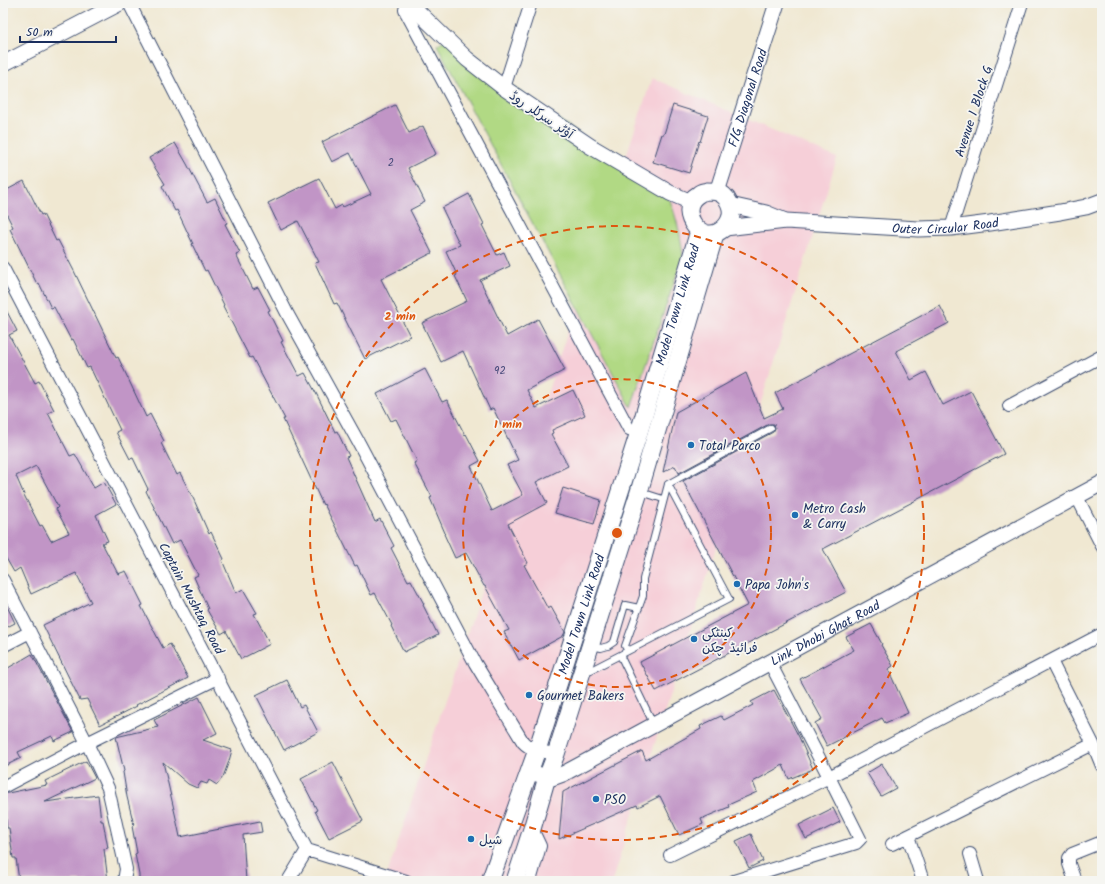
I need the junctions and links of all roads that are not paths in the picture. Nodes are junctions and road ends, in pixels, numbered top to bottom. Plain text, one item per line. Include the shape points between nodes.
1 (120, 3) edge
2 (128, 3) edge
3 (408, 3) edge
4 (531, 3) edge
5 (777, 3) edge
6 (1022, 3) edge
7 (3, 64) edge
8 (504, 88) junction
9 (718, 192) junction
10 (1102, 201) edge
11 (691, 202) junction
12 (730, 205) junction
13 (786, 221) junction
14 (951, 228) junction
15 (713, 231) junction
16 (3, 268) edge
17 (1102, 356) edge
18 (1009, 406) dead end
19 (771, 428) dead end
20 (639, 432) junction
21 (1102, 483) edge
22 (668, 484) junction
23 (639, 492) junction
24 (1076, 497) junction
25 (664, 499) junction
26 (1102, 546) edge
27 (3, 580) edge
28 (639, 608) junction
29 (30, 632) junction
30 (1102, 634) edge
31 (590, 645) junction
32 (3, 646) edge
33 (628, 651) junction
34 (620, 655) junction
35 (1051, 661) junction
36 (770, 663) junction
37 (583, 668) junction
38 (218, 678) junction
39 (654, 726) junction
40 (87, 743) junction
41 (1093, 744) junction
42 (537, 750) junction
43 (556, 754) junction
44 (1102, 766) edge
45 (529, 772) junction
46 (547, 777) junction
47 (829, 777) junction
48 (3, 787) edge
49 (532, 829) junction
50 (908, 836) junction
51 (1102, 842) edge
52 (892, 844) dead end
53 (307, 850) junction
54 (970, 854) dead end
55 (670, 855) dead end
56 (124, 881) edge
57 (288, 881) edge
58 (406, 881) edge
59 (490, 881) edge
60 (515, 881) edge
61 (530, 881) edge
62 (734, 881) edge
63 (923, 881) edge
64 (978, 881) edge
65 (1075, 881) edge

1 - 7 street
2 - 42 street via 288,314 475,663 525,745
3 - 8 street, آؤٹر سرکلر روڈ via 467,59
3 - 20 street via 406,14 629,429
4 - 8 street
5 - 9 street, F/G Diagonal Road
6 - 14 street, Avenue 1 Block G
8 - 11 street, آؤٹر سرکلر روڈ via 590,146 670,193
9 - 11 main road via 703,192
9 - 12 main road
10 - 14 street, Outer Circular Road via 1060,212
11 - 15 main road via 689,218 693,225
12 - 13 street, Outer Circular Road via 766,213
12 - 15 main road via 731,217
13 - 14 street, Outer Circular Road via 918,229
13 - 15 street, Outer Circular Road
15 - 20 main road, Model Town Link Road
15 - 23 main road, Model Town Link Road
16 - 38 street, Captain Mushtaq Road
17 - 18 street
19 - 22 lane
20 - 42 main road, Model Town Link Road
21 - 24 street, Link Dhobi Ghat Road
22 - 25 lane
22 - 33 lane via 729,598
23 - 25 lane
23 - 31 main road, Model Town Link Road
24 - 26 street
24 - 36 street, Link Dhobi Ghat Road
25 - 28 lane via 643,579 643,596
27 - 29 street
28 - 31 lane via 625,605 614,642 601,648
28 - 33 lane via 625,646
29 - 32 street
29 - 40 street
30 - 35 street
31 - 37 main road, Model Town Link Road
33 - 34 lane
34 - 37 lane via 591,670
34 - 39 lane
35 - 41 street
35 - 47 street
36 - 39 street, Link Dhobi Ghat Road
36 - 47 street
37 - 43 main road, Model Town Link Road
38 - 40 street
38 - 53 street, Captain Mushtaq Road
39 - 46 street, Link Dhobi Ghat Road via 562,774
40 - 48 street
40 - 56 street via 108,788 126,869
41 - 44 street
41 - 50 street
42 - 43 street
42 - 45 main road, Model Town Link Road
43 - 46 main road, Model Town Link Road
45 - 46 street
45 - 59 main road, Model Town Link Road
46 - 49 main road, Model Town Link Road
47 - 55 street
47 - 62 street via 860,839 856,844
49 - 60 main road, Model Town Link Road
49 - 61 street via 540,846
50 - 52 street
50 - 63 street
51 - 65 street via 1072,854 1069,858
53 - 57 street
53 - 58 street
54 - 64 street

